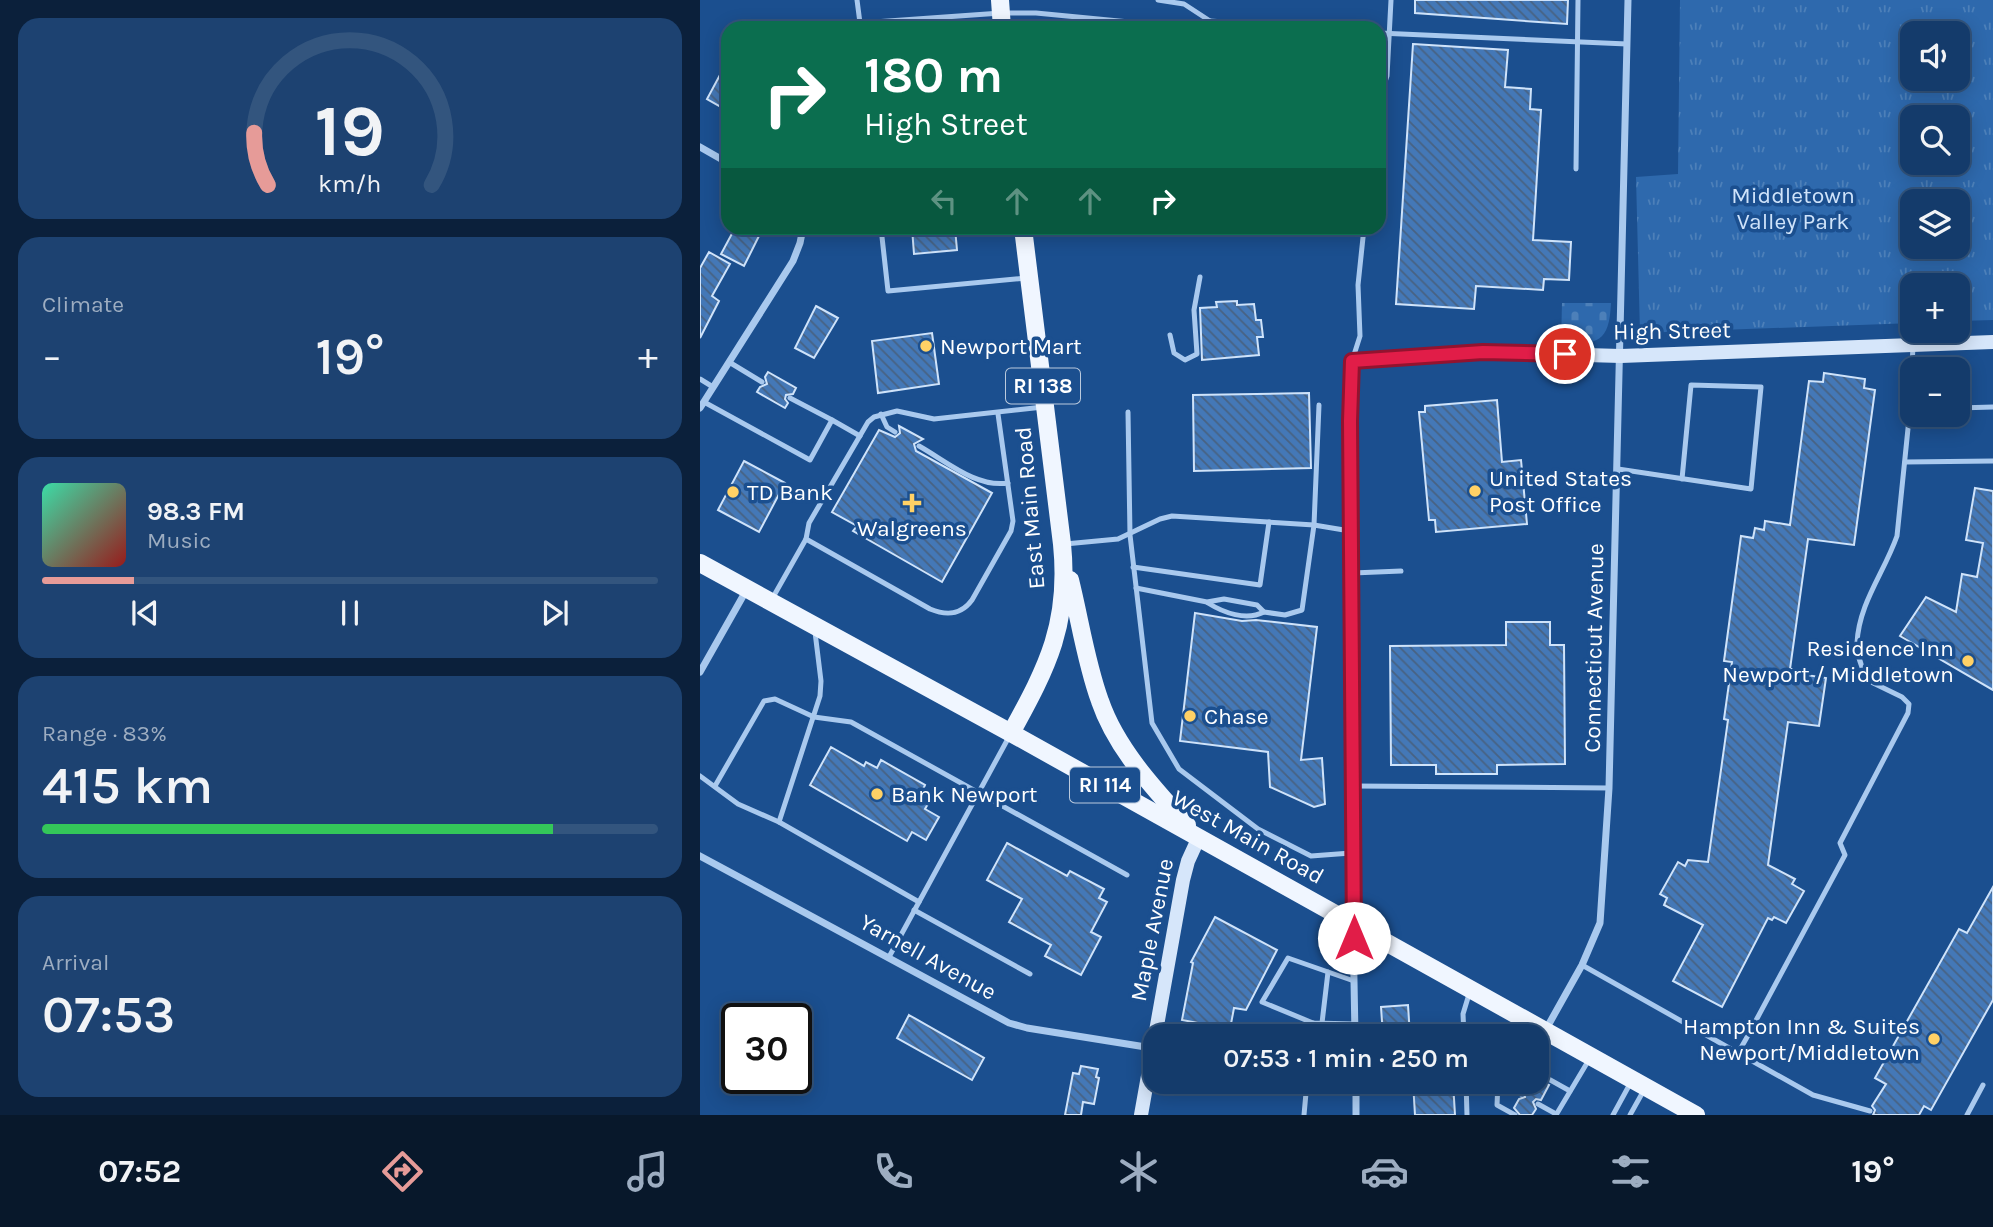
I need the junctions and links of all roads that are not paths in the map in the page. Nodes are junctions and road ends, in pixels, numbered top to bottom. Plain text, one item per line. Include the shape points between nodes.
1 (857, 0) edge
2 (1158, 0) edge
3 (1391, 0) edge
4 (1578, 0) edge
5 (1628, 0) edge
6 (1001, 14) edge
7 (860, 21) edge
8 (891, 21) edge
9 (1119, 21) edge
10 (1210, 21) edge
11 (1386, 34) edge
12 (1391, 34) junction
13 (1577, 42) junction
14 (1627, 44) junction
15 (1386, 79) edge
16 (700, 147) edge
17 (721, 159) edge
18 (1576, 169) dead end
19 (802, 235) edge
20 (882, 235) edge
21 (1024, 235) edge
22 (1363, 235) edge
23 (1200, 277) dead end
24 (1029, 278) junction
25 (1170, 335) dead end
26 (1993, 342) edge
27 (1913, 346) junction
28 (1620, 356) junction
29 (1913, 357) edge
30 (1352, 361) junction
31 (729, 362) junction
32 (700, 379) edge
33 (762, 382) dead end
34 (713, 387) junction
35 (790, 398) dead end
36 (702, 405) edge
37 (1319, 405) dead end
38 (1045, 407) junction
39 (1993, 407) edge
40 (1970, 408) edge
41 (1128, 412) dead end
42 (881, 414) junction
43 (998, 414) junction
44 (832, 420) junction
45 (1910, 427) edge
46 (895, 432) dead end
47 (860, 436) junction
48 (919, 446) dead end
49 (1993, 461) edge
50 (1905, 462) junction
51 (1618, 469) junction
52 (1682, 479) junction
53 (1008, 483) junction
54 (1269, 522) junction
55 (1314, 525) junction
56 (1352, 531) junction
57 (1130, 535) junction
58 (806, 539) junction
59 (1062, 544) junction
60 (700, 563) edge
61 (1133, 567) junction
62 (1401, 570) dead end
63 (1353, 573) junction
64 (1136, 587) junction
65 (747, 589) junction
66 (770, 602) junction
67 (1208, 602) junction
68 (1264, 612) junction
69 (815, 626) junction
70 (700, 672) edge
71 (814, 717) junction
72 (1011, 733) junction
73 (700, 776) edge
74 (715, 786) junction
75 (1354, 786) junction
76 (1609, 788) junction
77 (978, 793) junction
78 (779, 822) junction
79 (1199, 837) junction
80 (1354, 853) junction
81 (700, 856) edge
82 (1127, 875) dead end
83 (919, 902) junction
84 (914, 910) junction
85 (1352, 923) junction
86 (889, 957) junction
87 (1582, 965) junction
88 (1328, 972) junction
89 (1030, 974) dead end
90 (1354, 981) junction
91 (1471, 989) junction
92 (1523, 1018) junction
93 (1313, 1023) joint
94 (1322, 1023) junction
95 (1156, 1024) edge
96 (1355, 1024) joint
97 (1463, 1024) edge
98 (1520, 1024) edge
99 (1533, 1024) edge
100 (1549, 1024) edge
101 (1549, 1033) edge
102 (1143, 1047) edge
103 (1738, 1053) junction
104 (1591, 1056) junction
105 (1549, 1079) edge
106 (1639, 1083) junction
107 (1983, 1085) dead end
108 (1570, 1091) junction
109 (1144, 1094) edge
110 (1306, 1094) edge
111 (1356, 1094) edge
112 (1466, 1094) edge
113 (1498, 1094) edge
114 (1538, 1104) dead end
115 (1870, 1111) dead end
116 (1556, 1114) edge
117 (1141, 1115) edge
118 (1304, 1115) edge
119 (1356, 1115) edge
120 (1467, 1115) edge
121 (1515, 1115) edge
122 (1613, 1115) edge
123 (1630, 1115) edge
124 (1696, 1115) edge
125 (1967, 1115) edge

1 - 7 lane
2 - 10 lane via 1184,4
3 - 12 lane
4 - 13 lane
5 - 14 street, Connecticut Avenue
6 - 8 lane
6 - 9 lane
11 - 12 lane
12 - 13 lane
12 - 15 lane
13 - 14 lane
13 - 18 lane
14 - 28 street, Connecticut Avenue
16 - 17 street
19 - 31 street via 793,261
20 - 24 lane via 888,290
21 - 24 main road, East Main Road / RI 138
22 - 30 lane via 1358,285 1360,336
23 - 25 lane via 1194,310 1197,354 1185,360 1174,353
24 - 38 main road, East Main Road / RI 138
26 - 27 street, High Street
27 - 28 street, High Street
27 - 29 lane
28 - 30 street, High Street via 1483,352
28 - 51 street, Connecticut Avenue
30 - 56 street
31 - 33 lane
31 - 34 street
32 - 34 lane
34 - 36 street
35 - 44 lane
36 - 44 lane via 810,460
37 - 55 lane
38 - 43 lane
38 - 59 main road, East Main Road / RI 138
39 - 40 lane
41 - 57 lane
42 - 43 lane via 904,412 934,419
42 - 46 lane
42 - 47 lane via 870,419
43 - 53 lane
44 - 47 lane
45 - 50 lane
47 - 58 lane via 809,523
48 - 53 lane via 982,482
49 - 50 lane
50 - 103 lane via 1897,536 1864,603 1856,646 1867,680 1902,697 1909,704 1908,713 1840,843 1844,855
51 - 52 lane
51 - 76 street, Connecticut Avenue
52 - 52 lane via 1751,489 1760,387 1691,385
53 - 58 lane via 1011,531 972,600 953,614 930,609
54 - 55 lane
54 - 57 lane via 1166,517
54 - 61 lane via 1260,585
55 - 56 lane
55 - 68 lane via 1302,610 1284,615
56 - 63 street
57 - 59 lane
57 - 61 lane
58 - 66 lane
59 - 72 main road, East Main Road / RI 138 via 1064,588 1058,632
59 - 79 main road via 1104,713 1148,780
60 - 65 main road, West Main Road / RI 114
61 - 64 lane
62 - 63 lane
63 - 75 street
64 - 67 lane
64 - 80 lane via 1152,723 1179,769 1258,829 1311,856
65 - 66 main road, West Main Road / RI 114
65 - 70 street
66 - 69 main road, West Main Road / RI 114
67 - 68 lane via 1224,599 1257,605
67 - 68 lane via 1223,612 1255,617
69 - 71 lane via 821,689
69 - 72 main road, West Main Road / RI 114
71 - 74 lane via 775,699 764,701
71 - 77 lane via 851,722
71 - 78 lane
72 - 77 lane
72 - 79 main road, West Main Road / RI 114
73 - 74 lane
74 - 78 lane via 738,804
75 - 76 lane
75 - 80 street
76 - 87 street, Connecticut Avenue via 1600,923
77 - 82 lane
77 - 83 lane
78 - 83 lane
79 - 85 main road, West Main Road / RI 114
79 - 95 street, Maple Avenue via 1182,880
80 - 85 street
81 - 86 street, Yarnell Avenue
83 - 84 lane
84 - 86 lane
84 - 89 lane
85 - 90 street
85 - 91 main road, West Main Road / RI 114
86 - 102 street, Yarnell Avenue via 1018,1026
87 - 100 street, Connecticut Avenue
87 - 103 lane
88 - 90 lane
88 - 93 lane via 1289,958 1262,1002
88 - 94 lane
90 - 96 street
91 - 92 main road, West Main Road / RI 114
91 - 97 lane
92 - 98 lane
92 - 99 main road, West Main Road / RI 114
93 - 94 lane
94 - 96 lane
101 - 104 main road, West Main Road / RI 114
103 - 115 lane via 1813,1095
104 - 106 main road, West Main Road / RI 114
104 - 108 lane
105 - 108 lane
106 - 122 lane
106 - 123 lane
106 - 124 main road, West Main Road / RI 114
107 - 125 lane
108 - 116 lane
109 - 117 street, Maple Avenue
110 - 118 lane
111 - 119 street
112 - 120 lane
113 - 121 lane via 1497,1105
114 - 116 lane

